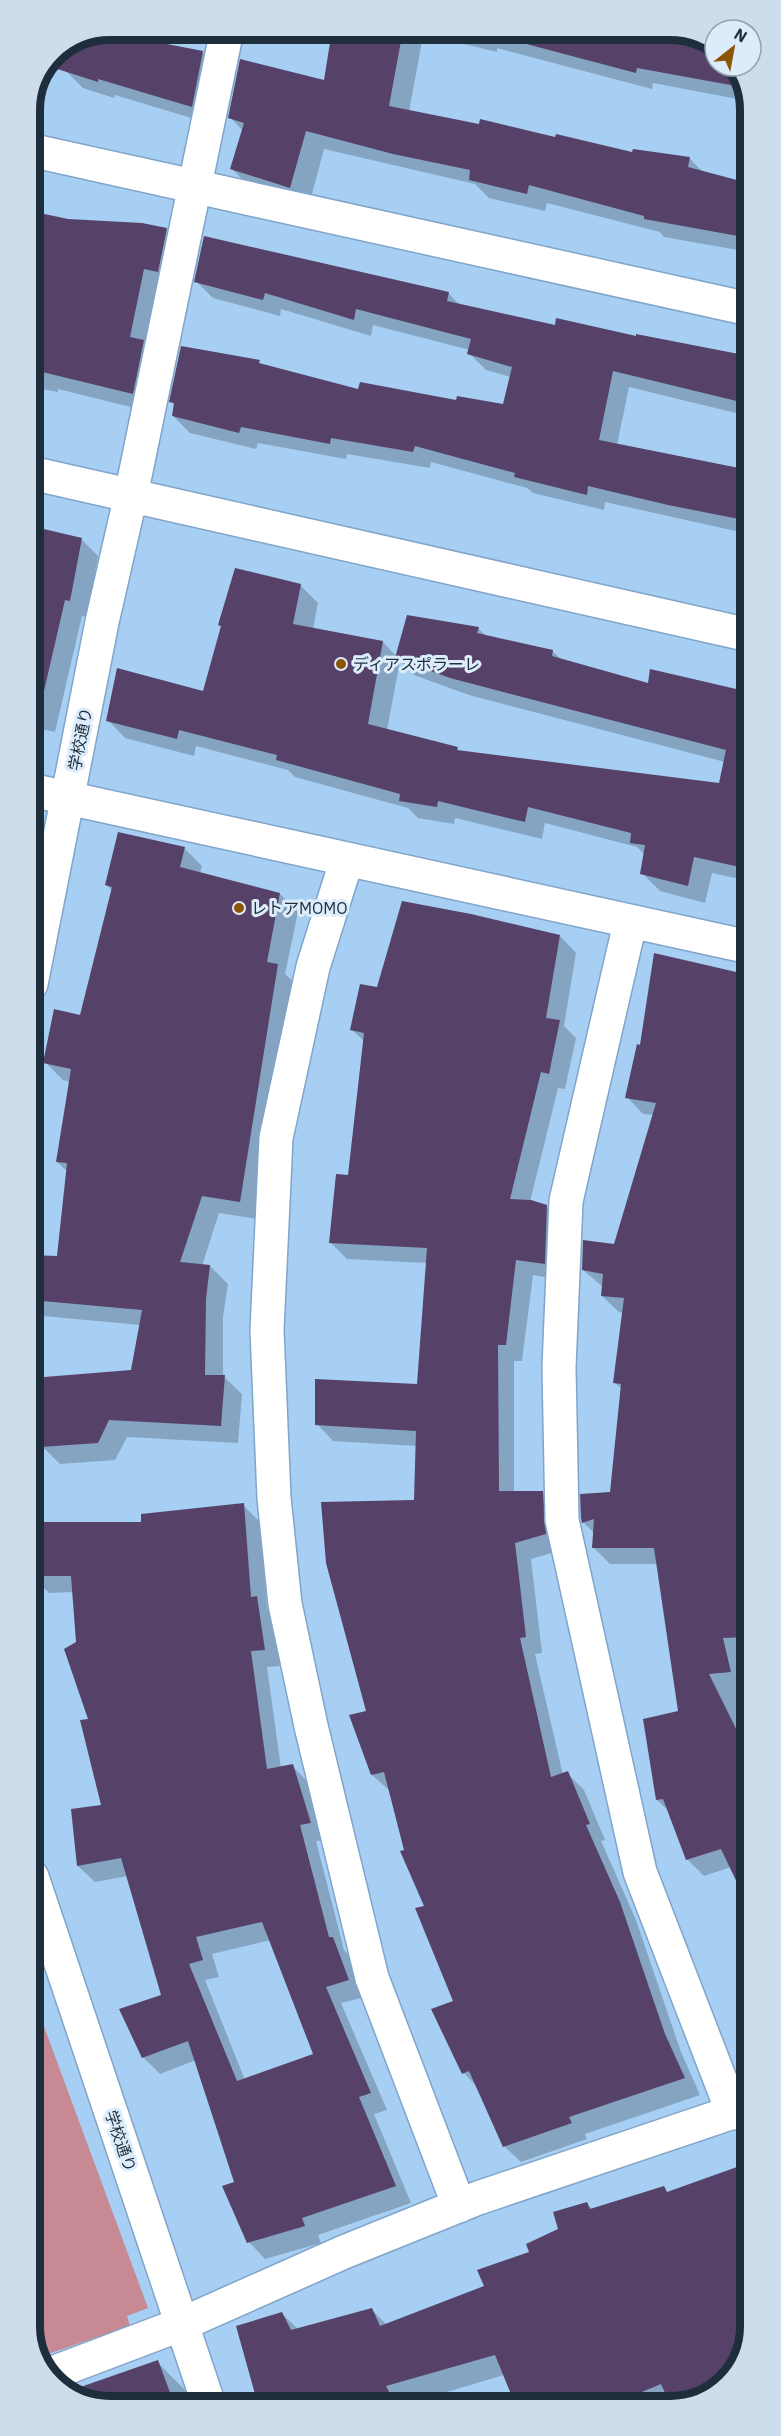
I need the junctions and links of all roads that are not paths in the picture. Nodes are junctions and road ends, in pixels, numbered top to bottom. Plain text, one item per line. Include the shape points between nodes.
1 (225, 40) edge
2 (40, 152) edge
3 (193, 187) junction
4 (740, 307) edge
5 (40, 475) edge
6 (131, 495) junction
7 (740, 633) edge
8 (40, 792) edge
9 (68, 798) junction
10 (347, 859) junction
11 (630, 923) junction
12 (40, 939) edge
13 (740, 945) edge
14 (40, 1901) edge
15 (740, 2105) edge
16 (740, 2111) edge
17 (459, 2206) junction
18 (182, 2324) junction
19 (57, 2371) edge
20 (206, 2395) edge

1 - 3 street, 学校通り
2 - 3 street
3 - 4 street
3 - 6 street, 学校通り
5 - 6 street
6 - 7 street
6 - 9 street, 学校通り
8 - 9 street
9 - 10 street
9 - 12 street, 学校通り
10 - 11 street
10 - 17 street via 313,967 276,1138 267,1330 274,1498 288,1615 372,1978
11 - 13 street
11 - 15 street via 566,1201 559,1367 562,1520 640,1872
14 - 18 street, 学校通り
16 - 17 street
17 - 18 street
18 - 19 street
18 - 20 street, 学校通り

